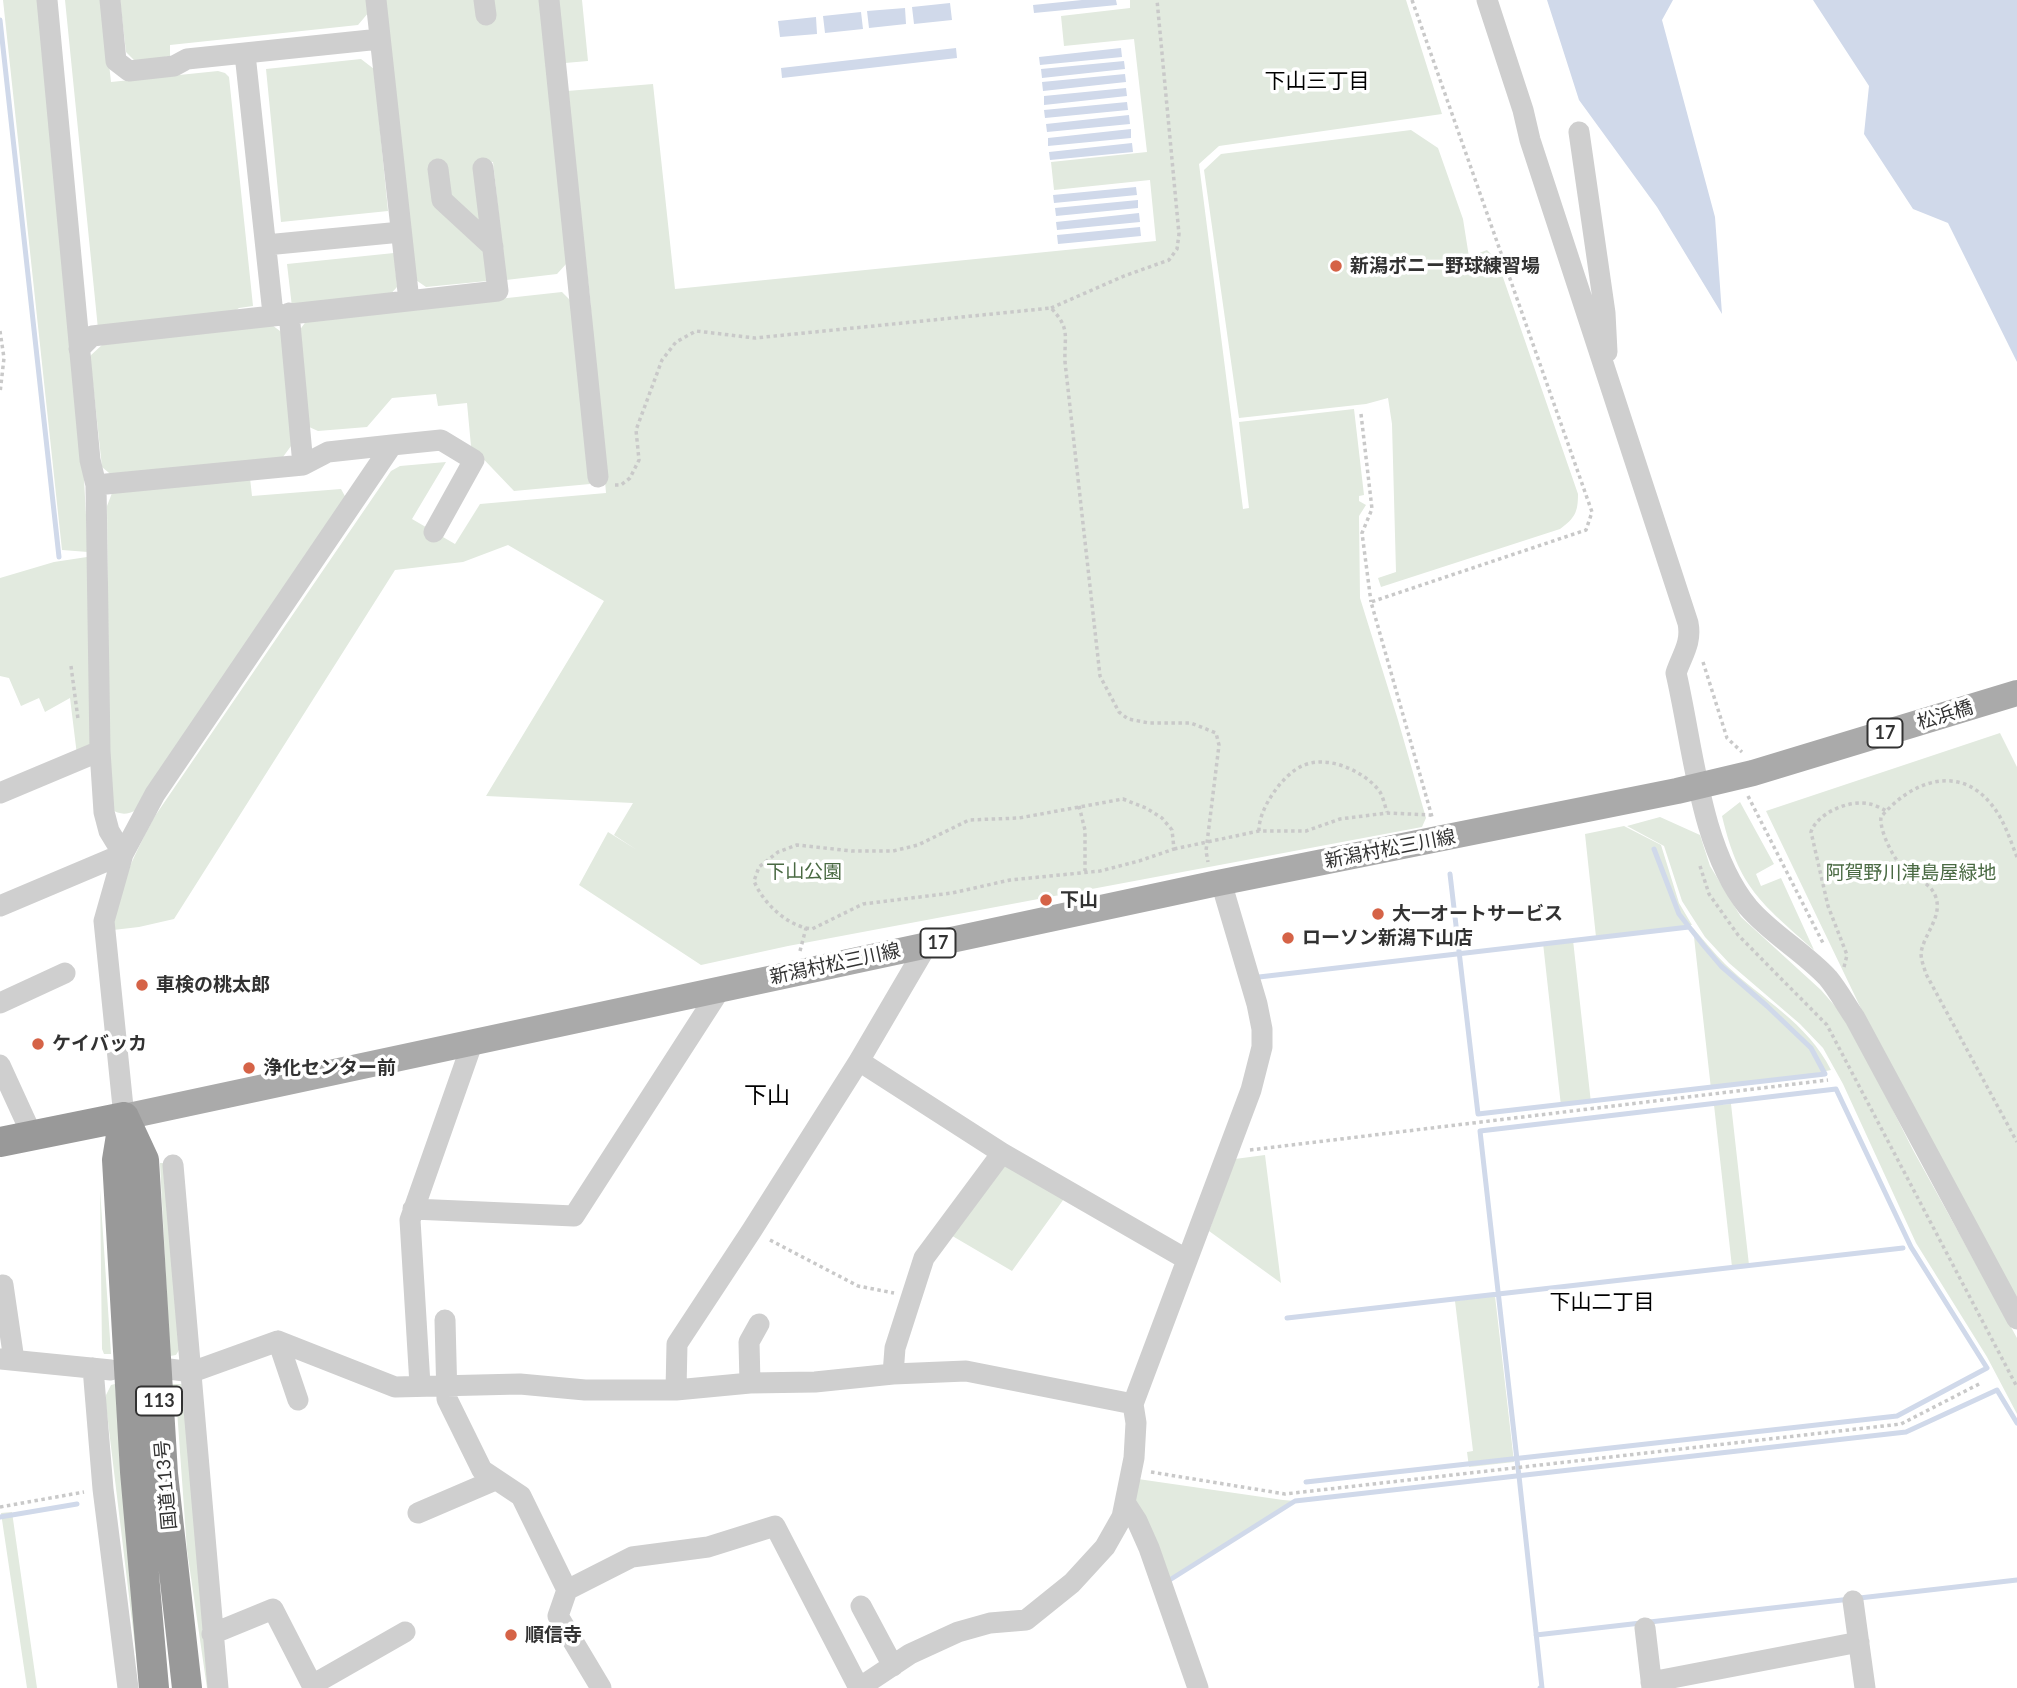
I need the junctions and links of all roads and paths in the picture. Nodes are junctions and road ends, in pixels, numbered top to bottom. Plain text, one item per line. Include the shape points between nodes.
1 (47, 0) edge
2 (110, 0) edge
3 (376, 0) edge
4 (549, 0) edge
5 (1157, 0) edge
6 (1412, 0) edge
7 (1488, 0) edge
8 (380, 39) junction
9 (245, 54) junction
10 (1579, 132) dead end
11 (483, 168) dead end
12 (438, 169) dead end
13 (401, 232) junction
14 (266, 245) junction
15 (493, 247) junction
16 (409, 301) junction
17 (1051, 308) junction
18 (281, 314) junction
19 (0, 331) edge
20 (79, 349) junction
21 (1606, 372) junction
22 (0, 393) edge
23 (1361, 414) dead end
24 (392, 445) junction
25 (303, 465) junction
26 (598, 477) joint
27 (96, 485) junction
28 (434, 532) dead end
29 (1371, 602) junction
30 (1689, 644) junction
31 (2017, 693) edge
32 (100, 751) junction
33 (1749, 772) junction
34 (1700, 786) junction
35 (0, 793) edge
36 (1079, 806) junction
37 (1886, 811) junction
38 (1387, 813) junction
39 (1434, 827) junction
40 (1259, 831) junction
41 (1207, 842) junction
42 (1174, 849) junction
43 (123, 854) junction
44 (1697, 855) dead end
45 (2017, 858) edge
46 (1085, 871) junction
47 (1217, 883) junction
48 (0, 906) edge
49 (806, 928) junction
50 (927, 945) junction
51 (800, 951) dead end
52 (1829, 955) dead end
53 (65, 973) dead end
54 (721, 988) junction
55 (1838, 993) junction
56 (0, 1003) edge
57 (473, 1041) junction
58 (859, 1061) junction
59 (0, 1065) edge
60 (1828, 1080) dead end
61 (124, 1117) junction
62 (32, 1135) junction
63 (0, 1142) edge
64 (2017, 1142) edge
65 (1002, 1153) junction
66 (1227, 1153) junction
67 (173, 1165) dead end
68 (412, 1209) junction
69 (752, 1230) junction
70 (1186, 1259) junction
71 (3, 1285) dead end
72 (912, 1297) junction
73 (2017, 1319) edge
74 (445, 1320) dead end
75 (759, 1324) dead end
76 (278, 1341) junction
77 (7, 1360) edge
78 (169, 1369) dead end
79 (192, 1372) junction
80 (893, 1374) junction
81 (750, 1382) junction
82 (1981, 1383) dead end
83 (421, 1385) junction
84 (448, 1386) junction
85 (2017, 1387) edge
86 (676, 1390) junction
87 (298, 1400) dead end
88 (1133, 1404) junction
89 (1132, 1469) junction
90 (495, 1480) junction
91 (103, 1489) junction
92 (1126, 1504) junction
93 (0, 1507) edge
94 (418, 1513) dead end
95 (567, 1591) junction
96 (1853, 1601) dead end
97 (861, 1606) dead end
98 (1645, 1628) dead end
99 (405, 1632) dead end
100 (212, 1634) junction
101 (1858, 1642) junction
102 (893, 1666) junction
103 (1651, 1685) edge
104 (128, 1688) edge
105 (155, 1688) edge
106 (187, 1688) edge
107 (218, 1688) edge
108 (601, 1688) edge
109 (859, 1688) edge
110 (1198, 1688) edge
111 (1865, 1688) edge

1 - 20 street
2 - 9 street via 116,61 129,71
3 - 8 street
4 - 26 street
5 - 17 path via 1180,234 1177,250 1169,260
6 - 29 path via 1592,512 1586,530
7 - 21 street
8 - 9 street
8 - 13 street
9 - 14 street
10 - 21 street via 1608,338
11 - 15 street
12 - 15 street via 442,200
13 - 14 street
13 - 16 street
14 - 18 street
15 - 16 street via 498,291
16 - 18 street
17 - 26 path via 755,338 696,331 676,342 662,360 636,430 639,460 630,478 621,485 608,485
17 - 41 path via 1062,320 1066,338 1101,676 1118,712 1128,719 1191,723 1216,733 1219,745
18 - 20 street via 92,335
18 - 25 street
19 - 22 path via 4,358
20 - 27 street
21 - 30 street via 1688,623
23 - 29 path via 1371,509 1362,533
24 - 25 street via 328,452
24 - 28 street via 441,440 474,460
24 - 43 street via 155,794
25 - 27 street
27 - 32 street
29 - 39 path
30 - 33 path via 1702,657 1727,738
30 - 34 street via 1676,673
31 - 33 main road, 松浜橋 / 17
32 - 35 street
32 - 43 street via 103,812
33 - 34 main road, 新潟村松三川線 / 17
33 - 52 path via 1749,797
34 - 39 main road, 新潟村松三川線 / 17
34 - 55 street via 1711,836 1748,906 1829,979
36 - 42 path via 1123,799 1146,808 1172,830
36 - 46 path via 1085,830
36 - 49 path via 1019,818 969,820 918,845 893,851 797,845 778,852 759,867 754,881 759,894 781,915
37 - 45 path via 1924,785 1945,779 1958,781 1993,805
37 - 55 path via 1872,804 1848,805 1819,818 1811,832 1828,906 1847,955
37 - 64 path via 1880,825 1888,845 1903,869 1926,884 1937,900 1937,915 1921,956 1926,974
38 - 39 path
38 - 40 path via 1340,819 1306,831
38 - 40 path via 1381,793 1367,779 1346,766 1312,764 1302,766 1275,789
39 - 47 main road, 新潟村松三川線 / 17
40 - 41 path
41 - 42 path
41 - 47 path
42 - 46 path via 1101,871
43 - 48 street
43 - 61 street via 104,921
44 - 85 path via 1709,894 1738,935 1827,1025
46 - 49 path via 863,904
47 - 50 main road, 新潟村松三川線 / 17
47 - 66 street via 1262,1029 1259,1064
49 - 51 path
50 - 54 main road, 新潟村松三川線 / 17
50 - 58 street
53 - 56 street
54 - 57 main road, 新潟村松三川線 / 17
54 - 68 street via 574,1216
55 - 73 street
57 - 61 main road, 新潟村松三川線 / 17
57 - 68 street
58 - 65 street
58 - 69 street
59 - 62 street
60 - 66 path
61 - 62 highway
61 - 105 highway, 国道113号 / 113 via 117,1160 135,1472
61 - 106 highway, 国道113号 / 113 via 145,1160 163,1474
62 - 63 highway
65 - 70 street
65 - 72 street via 924,1258
66 - 70 street
67 - 79 street
68 - 83 street
69 - 72 path via 858,1286
69 - 86 street via 677,1344
70 - 88 street
71 - 77 street
72 - 80 street via 895,1348
74 - 84 street
75 - 81 street via 749,1342
76 - 79 street
76 - 83 street via 395,1387
76 - 87 street
77 - 91 street via 102,1369
78 - 79 street
79 - 100 street
80 - 81 street via 815,1382
80 - 88 street via 966,1371
81 - 86 street
82 - 89 path via 1901,1424 1285,1494
83 - 84 street
84 - 86 street
84 - 90 street via 447,1399 482,1471
88 - 89 street
89 - 92 street
90 - 94 street
90 - 95 street via 521,1496
91 - 93 path
91 - 104 street
92 - 102 street via 1105,1547 1072,1583 1026,1620 958,1632
92 - 110 street via 1149,1548
95 - 108 street via 558,1616
95 - 109 street via 632,1557 708,1548 775,1526
96 - 101 street
97 - 102 street
98 - 103 street
99 - 100 street via 312,1685 273,1609
100 - 107 street
101 - 103 street
101 - 111 street
102 - 109 street

